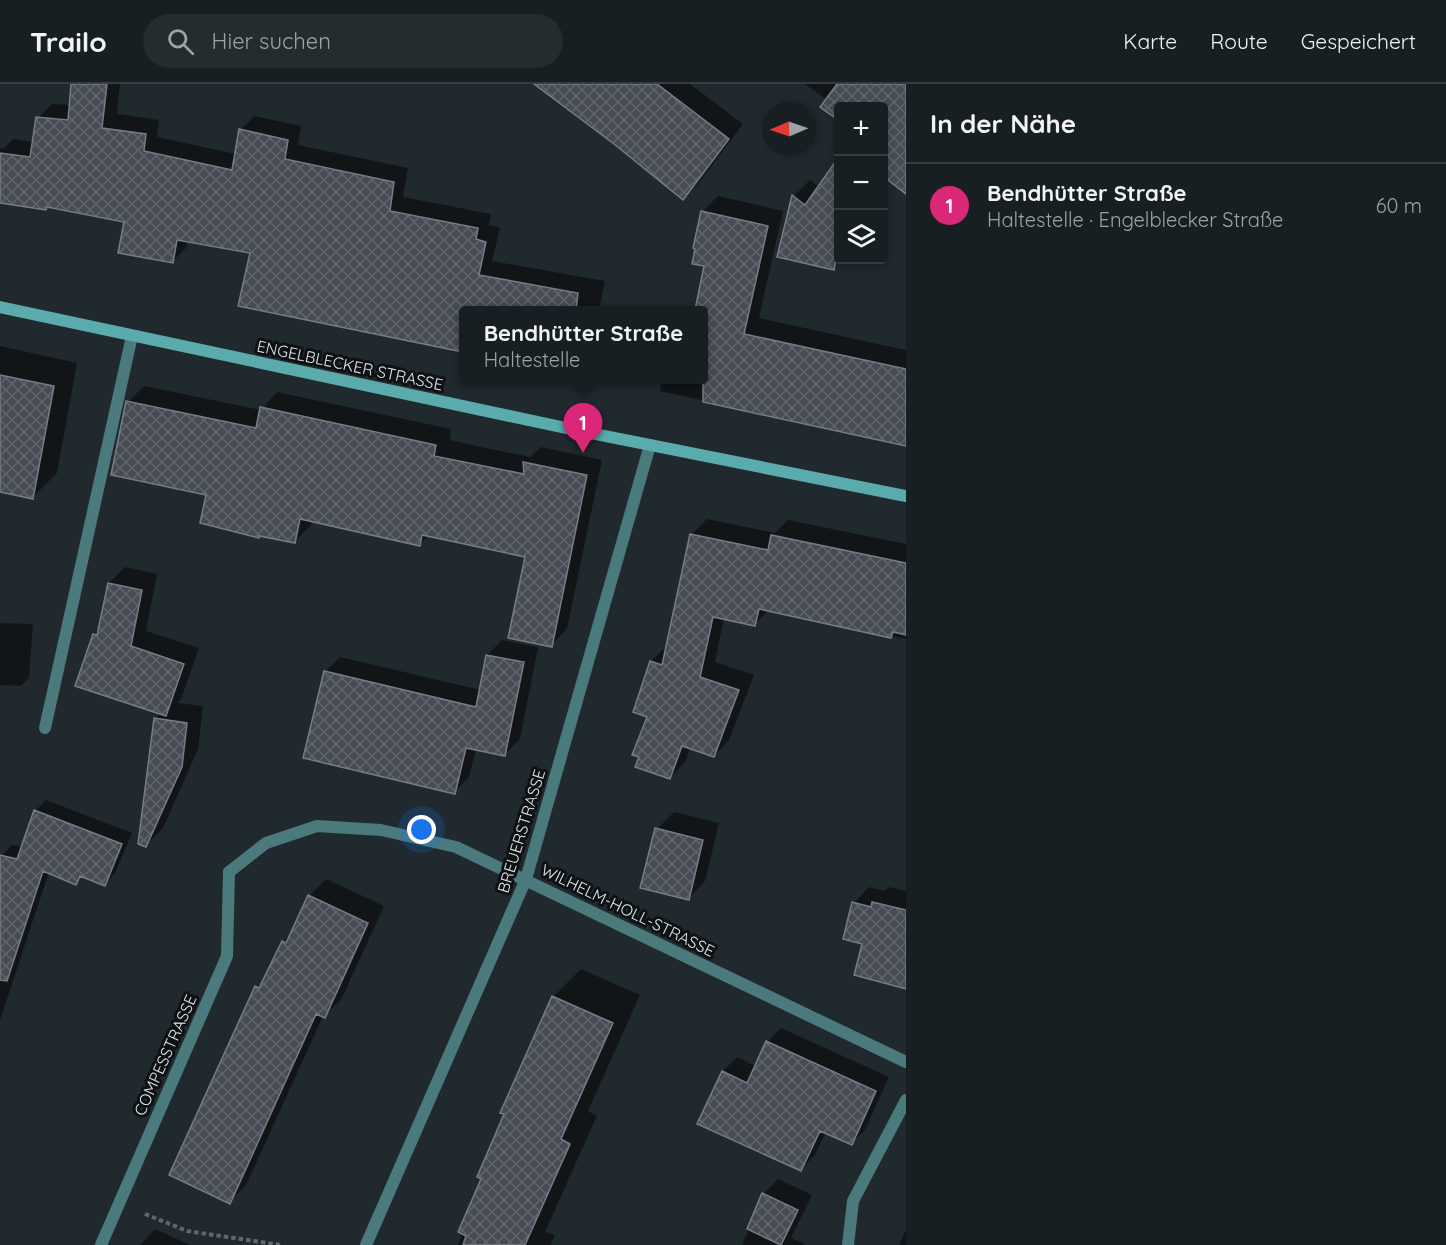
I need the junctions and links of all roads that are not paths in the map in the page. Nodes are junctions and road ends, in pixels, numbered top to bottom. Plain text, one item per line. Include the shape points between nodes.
1 (0, 307) edge
2 (132, 336) junction
3 (650, 445) junction
4 (906, 496) edge
5 (45, 729) dead end
6 (229, 872) joint
7 (526, 879) junction
8 (906, 1062) edge
9 (906, 1100) edge
10 (101, 1245) edge
11 (366, 1245) edge
12 (848, 1245) edge

1 - 2 street, ENGELBLECKER STRASSE
2 - 3 street, ENGELBLECKER STRASSE
2 - 5 street
3 - 4 street, ENGELBLECKER STRASSE
3 - 7 street, BREUERSTRASSE
6 - 7 street, WILHELM-HOLL-STRASSE via 266,843 317,826 381,830 456,847
6 - 10 street, COMPESSTRASSE via 227,956
7 - 8 street, WILHELM-HOLL-STRASSE
7 - 11 street, BREUERSTRASSE
9 - 12 street via 853,1201

